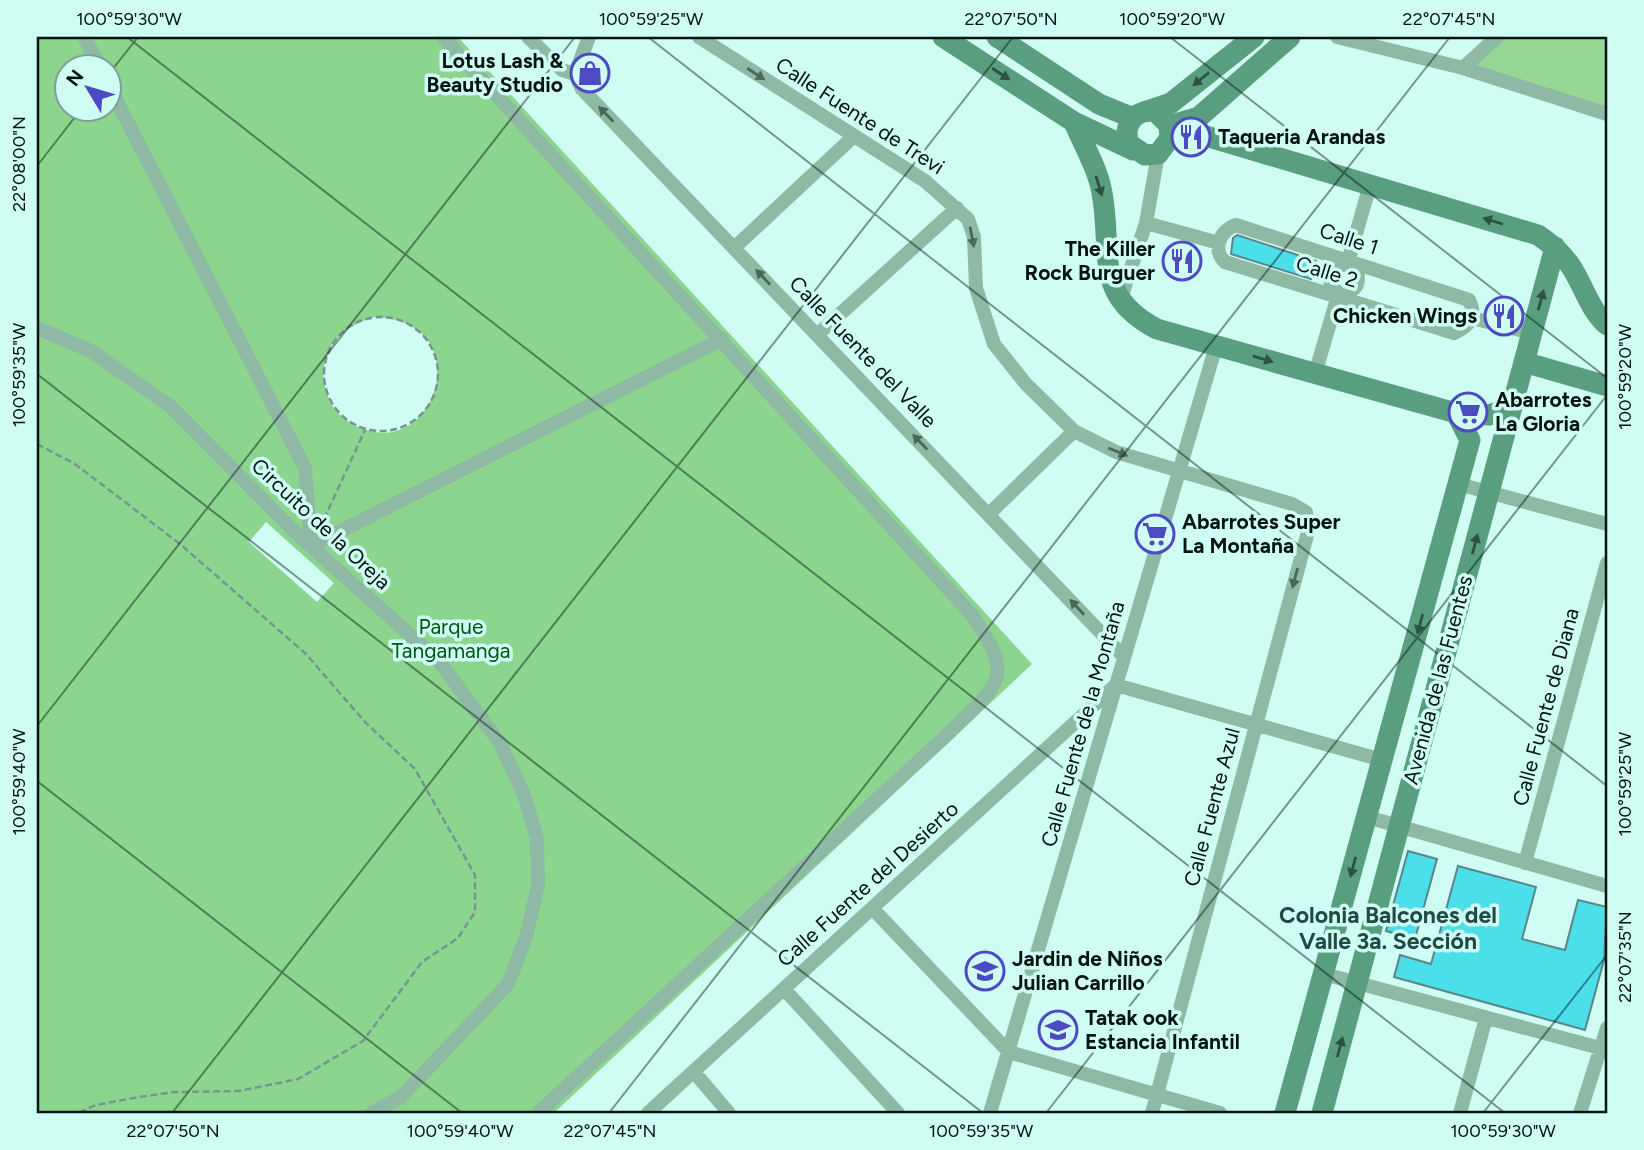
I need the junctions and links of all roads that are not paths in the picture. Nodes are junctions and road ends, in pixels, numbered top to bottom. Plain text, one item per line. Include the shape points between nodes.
1 (443, 37) edge
2 (528, 37) edge
3 (589, 37) edge
4 (699, 37) edge
5 (943, 37) edge
6 (997, 37) edge
7 (1254, 37) edge
8 (1290, 37) edge
9 (1338, 37) edge
10 (1497, 37) edge
11 (1463, 68) junction
12 (575, 74) junction
13 (122, 111) edge
14 (1206, 111) junction
15 (1607, 114) edge
16 (1138, 115) junction
17 (1074, 122) junction
18 (1169, 125) junction
19 (853, 137) junction
20 (1224, 141) junction
21 (1133, 150) junction
22 (1158, 154) junction
23 (1370, 184) junction
24 (957, 208) junction
25 (1146, 223) junction
26 (1219, 243) junction
27 (735, 247) junction
28 (1555, 247) junction
29 (1347, 263) junction
30 (1338, 294) junction
31 (1120, 301) junction
32 (1472, 318) junction
33 (1607, 325) edge
34 (37, 328) edge
35 (1532, 333) junction
36 (817, 335) junction
37 (722, 339) junction
38 (1216, 346) junction
39 (1524, 362) junction
40 (1315, 373) junction
41 (1607, 386) edge
42 (1512, 407) junction
43 (1456, 413) junction
44 (1074, 431) junction
45 (1179, 472) junction
46 (1458, 484) junction
47 (1489, 492) junction
48 (1307, 512) joint
49 (990, 513) junction
50 (1607, 524) edge
51 (311, 547) junction
52 (1607, 563) edge
53 (1124, 657) junction
54 (1116, 685) junction
55 (1255, 726) junction
56 (1382, 760) junction
57 (1367, 817) junction
58 (1399, 827) junction
59 (1525, 863) junction
60 (1607, 886) edge
61 (872, 908) junction
62 (1324, 974) junction
63 (1357, 983) junction
64 (784, 989) junction
65 (1486, 1018) junction
66 (1607, 1028) edge
67 (1601, 1048) junction
68 (1009, 1052) junction
69 (694, 1072) junction
70 (1157, 1096) junction
71 (372, 1113) edge
72 (538, 1113) edge
73 (648, 1113) edge
74 (729, 1113) edge
75 (898, 1113) edge
76 (990, 1113) edge
77 (1152, 1113) edge
78 (1220, 1113) edge
79 (1285, 1113) edge
80 (1322, 1113) edge
81 (1460, 1113) edge
82 (1580, 1113) edge

1 - 37 street
2 - 12 street, Calle Fuente del Valle via 562,69
3 - 12 street
4 -> 19 street, Calle Fuente de Trevi
5 -> 17 street
6 - 16 street via 1100,104
7 -> 16 street via 1171,103
8 - 14 street
9 - 11 street
10 - 11 street
11 - 15 street
27 -> 12 street, Calle Fuente del Valle via 582,89
13 - 51 street via 305,468
14 - 18 street via 1192,121
14 - 20 street via 1201,122 1204,130
16 - 18 street via 1156,112
16 - 21 street via 1126,130
17 - 21 street
17 -> 31 street via 1102,192 1107,268
18 - 20 street
18 - 22 street via 1168,145
19 - 24 street, Calle Fuente de Trevi via 925,181
19 - 27 street
20 - 23 street
21 - 22 street
22 - 25 street
28 -> 23 street via 1538,235
23 - 29 street
24 - 36 street
24 -> 44 street, Calle Fuente de Trevi via 968,219 974,237 976,288 994,344 1026,384
25 - 26 street
25 - 31 street
26 - 29 street, Calle 1 via 1223,233 1236,225
26 - 30 street, Calle 2 via 1225,262
36 -> 27 street, Calle Fuente del Valle
28 - 33 street
35 -> 28 street, Avenida de las Fuentes
29 - 30 street via 1337,266 1329,277
29 - 30 street via 1357,282 1348,292
29 - 32 street, Calle 1 via 1469,300
30 - 32 street, Calle 2 via 1454,333 1467,328
30 - 40 street
31 - 38 street via 1135,317 1157,329
32 - 35 street
34 - 51 street, Circuito de la Oreja via 91,351 170,406
35 - 39 street, Avenida de las Fuentes
49 -> 36 street, Calle Fuente del Valle
37 - 51 street
37 - 72 street via 972,615 996,650 999,670 989,694 951,731
38 -> 40 street
38 - 45 street, Calle Fuente de la Montaña
39 - 41 street
39 - 42 street, Avenida de las Fuentes
40 - 43 street
42 - 43 street via 1489,415
42 - 47 street, Avenida de las Fuentes
43 - 46 street, Avenida de las Fuentes via 1470,440
44 -> 45 street, Calle Fuente de Trevi via 1116,452
44 - 49 street
45 - 48 street, Calle Fuente de Trevi
45 - 53 street, Calle Fuente de la Montaña
46 - 47 street
46 -> 56 street, Avenida de las Fuentes
47 - 50 street
58 -> 47 street, Avenida de las Fuentes
48 -> 55 street, Calle Fuente Azul via 1309,528
53 -> 49 street, Calle Fuente del Valle
51 - 71 street, Circuito de la Oreja via 438,660 500,743 524,795 537,839 538,885 526,937 508,984 401,1097
52 - 59 street, Calle Fuente de Diana
53 - 54 street, Calle Fuente de la Montaña
54 - 55 street
54 - 61 street, Calle Fuente del Desierto
54 - 68 street, Calle Fuente de la Montaña
55 - 56 street
55 - 70 street, Calle Fuente Azul
56 - 57 street, Avenida de las Fuentes
57 - 58 street
57 -> 62 street, Avenida de las Fuentes
58 - 59 street
58 - 63 street, Avenida de las Fuentes
59 - 60 street
61 - 64 street, Calle Fuente del Desierto
61 - 68 street
62 - 63 street
62 - 79 street, Avenida de las Fuentes
63 - 65 street
80 -> 63 street, Avenida de las Fuentes
64 - 69 street, Calle Fuente del Desierto
64 - 75 street
65 - 67 street
65 - 81 street
66 - 67 street
67 - 82 street
68 - 70 street
68 - 76 street, Calle Fuente de la Montaña
69 - 73 street, Calle Fuente del Desierto
69 - 74 street
70 - 77 street, Calle Fuente Azul
70 - 78 street

